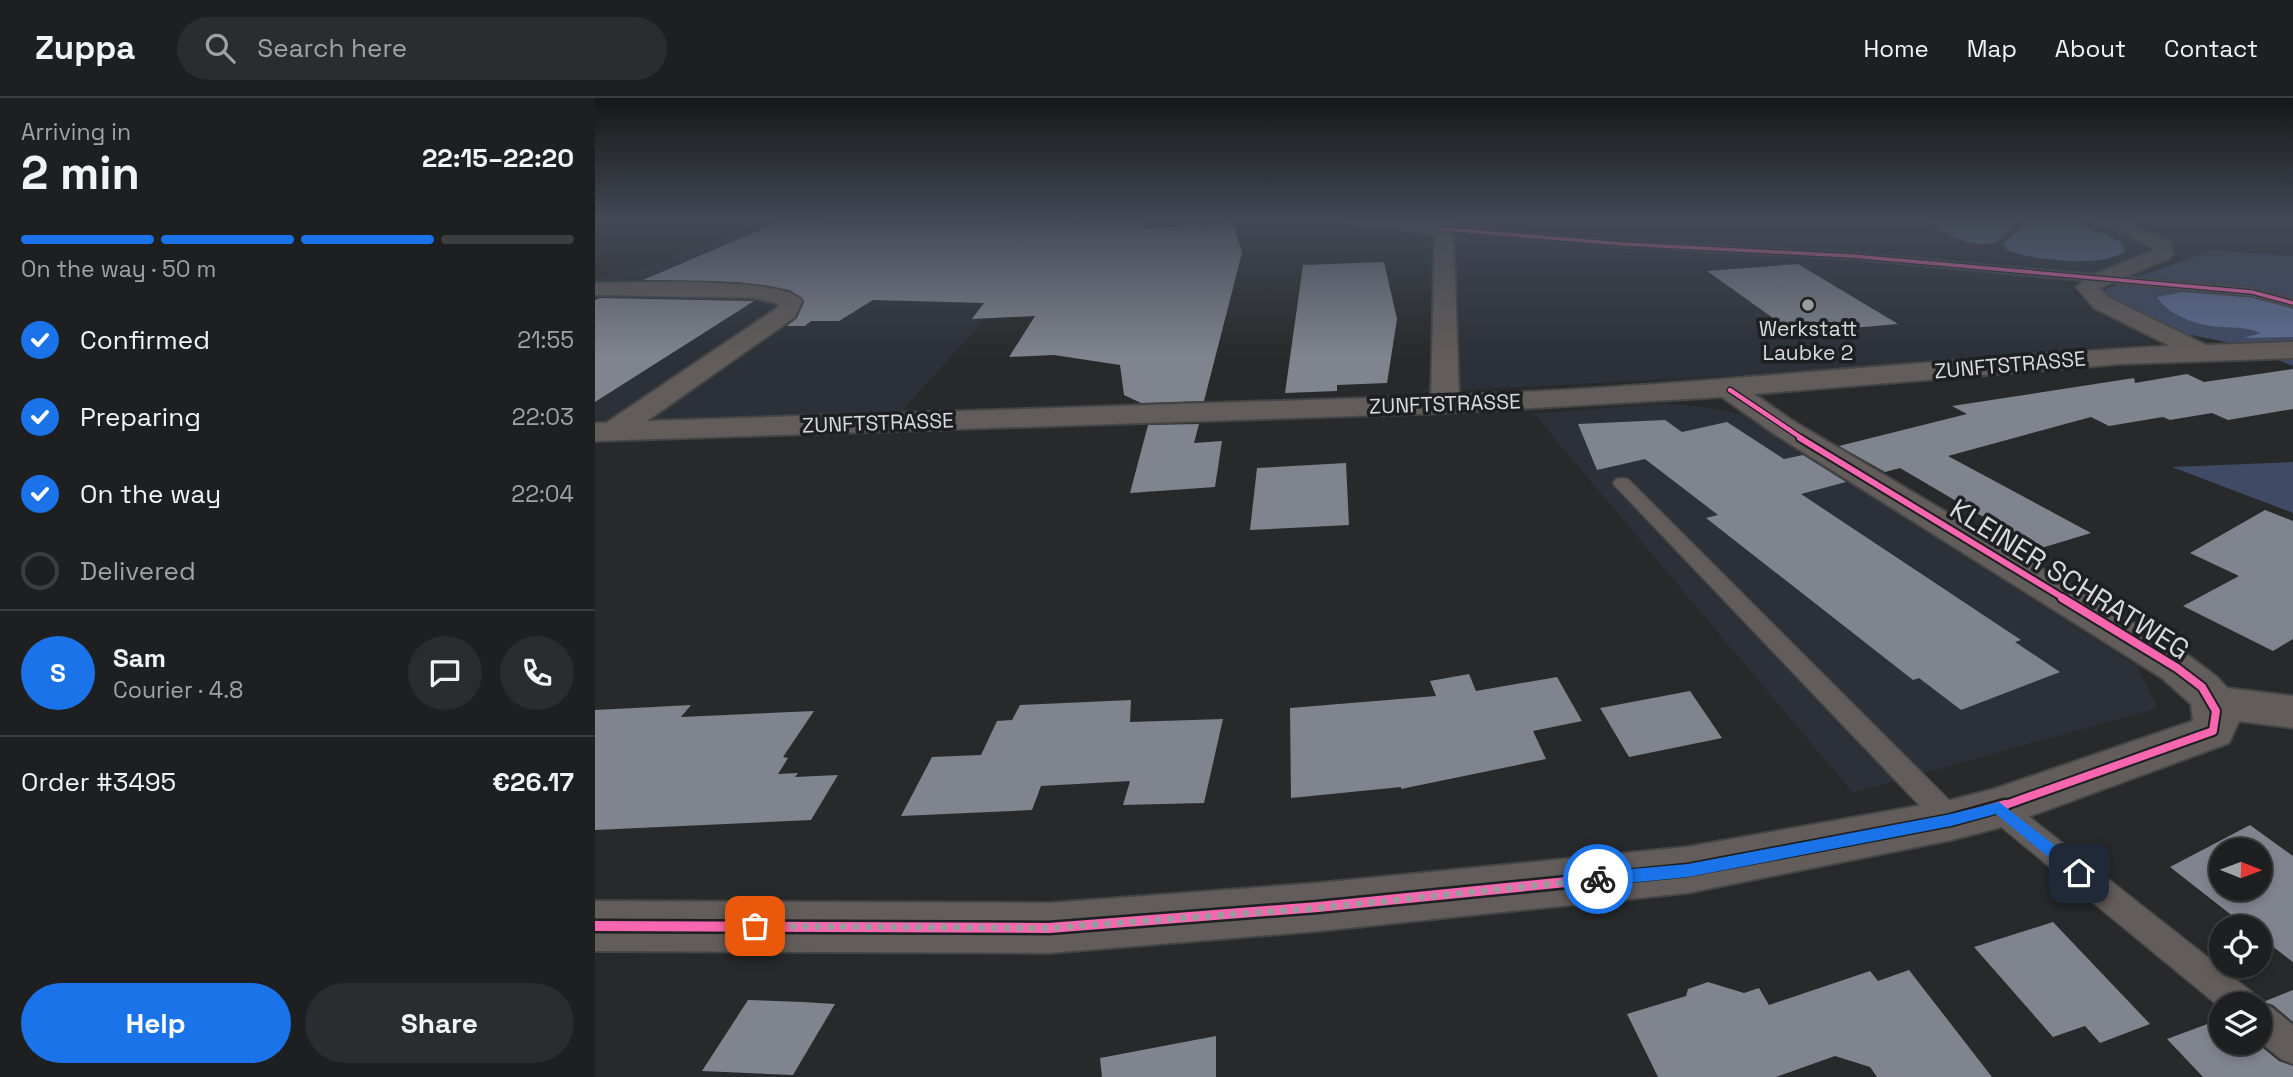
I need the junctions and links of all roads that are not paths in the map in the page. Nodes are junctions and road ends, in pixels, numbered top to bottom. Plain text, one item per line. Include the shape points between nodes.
1 (1444, 267) edge
2 (1967, 267) edge
3 (2131, 267) edge
4 (2099, 279) junction
5 (595, 289) edge
6 (2293, 303) edge
7 (2293, 350) edge
8 (2198, 351) junction
9 (1730, 390) junction
10 (1445, 405) junction
11 (604, 431) edge
12 (1622, 483) dead end
13 (2214, 702) junction
14 (2293, 712) edge
15 (1975, 814) junction
16 (595, 926) edge
17 (2224, 992) edge
18 (2272, 1029) edge
19 (2293, 1046) edge

1 - 10 street
2 - 4 lane
3 - 4 street
4 - 6 lane via 2252,292
4 - 8 street via 2087,287 2102,303
5 - 11 street via 753,291 791,301 787,312
7 - 8 street, ZUNFTSTRASSE
8 - 9 street, ZUNFTSTRASSE
9 - 10 street, ZUNFTSTRASSE
9 - 13 street, KLEINER SCHRATWEG via 2177,668
10 - 11 street, ZUNFTSTRASSE
12 - 15 lane
13 - 14 street
13 - 15 street via 2218,718 2213,732
15 - 16 street via 1688,870 1304,909 1049,928
15 - 17 lane
18 - 19 lane

